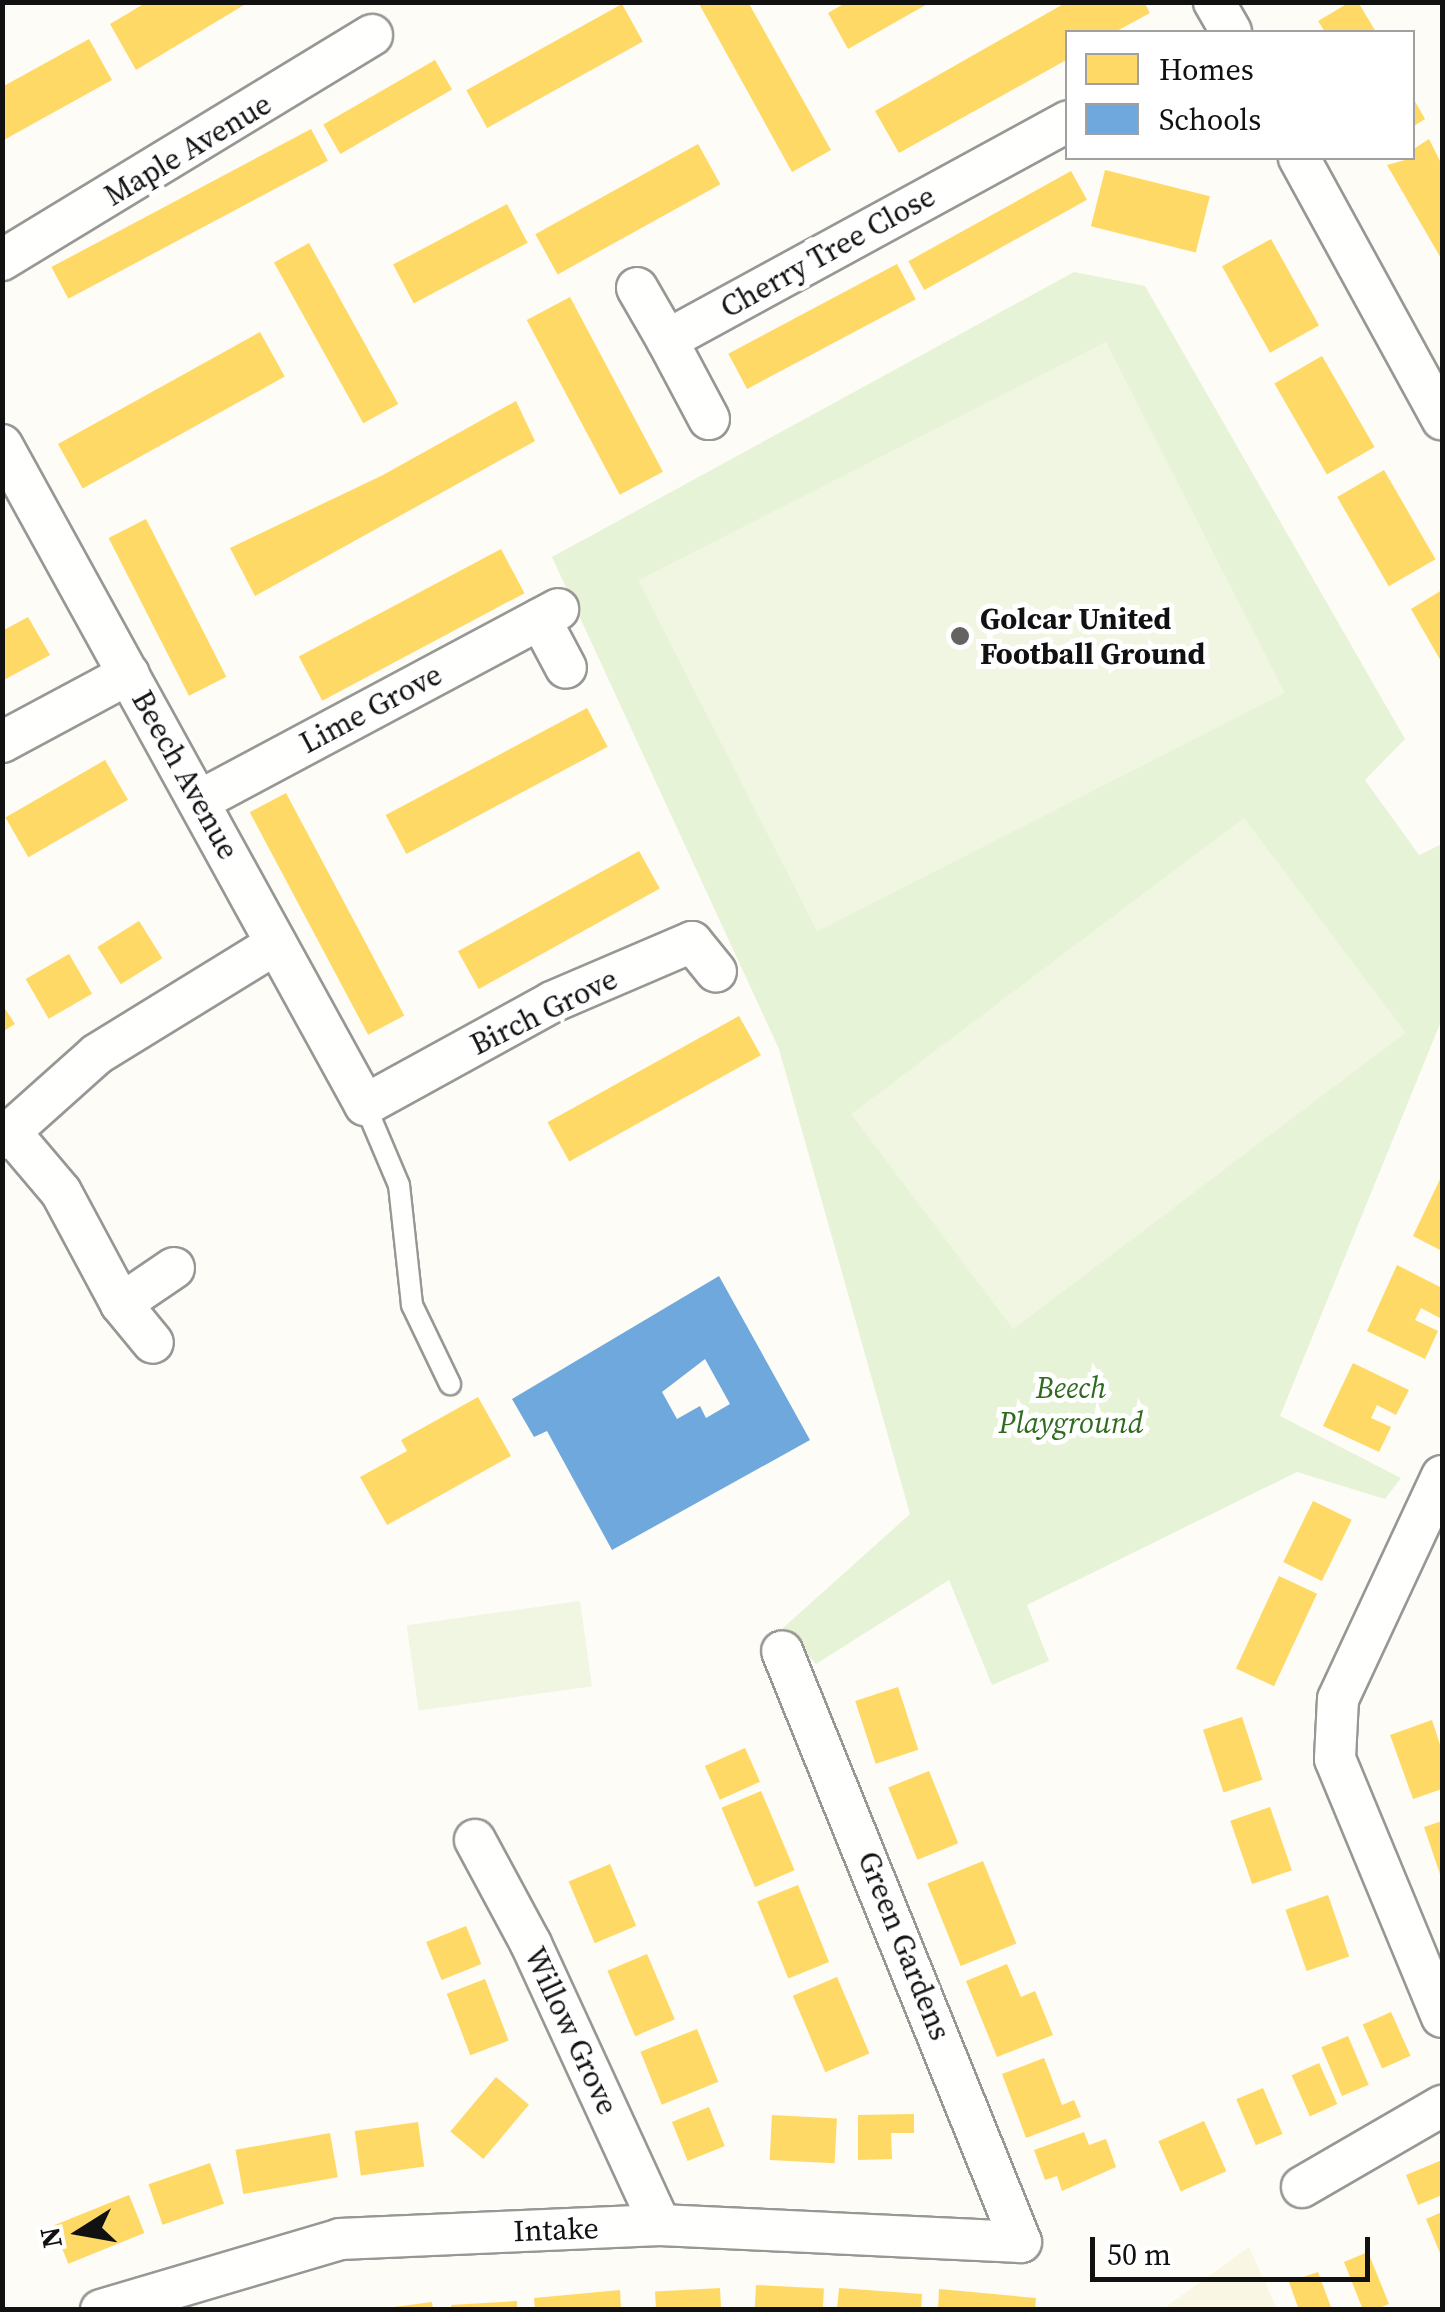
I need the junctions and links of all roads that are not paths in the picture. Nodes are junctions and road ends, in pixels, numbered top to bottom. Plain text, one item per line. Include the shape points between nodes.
1 (1214, 2) edge
2 (1229, 30) edge
3 (372, 36) dead end
4 (1065, 122) edge
5 (1300, 160) edge
6 (2, 260) edge
7 (637, 288) dead end
8 (668, 340) junction
9 (1442, 418) edge
10 (710, 420) dead end
11 (2, 445) edge
12 (566, 668) dead end
13 (129, 674) junction
14 (2, 742) edge
15 (201, 800) junction
16 (276, 944) junction
17 (716, 972) dead end
18 (365, 1106) junction
19 (7, 1136) edge
20 (174, 1268) dead end
21 (120, 1304) junction
22 (154, 1343) dead end
23 (450, 1384) dead end
24 (1442, 1476) edge
25 (782, 1651) dead end
26 (475, 1840) dead end
27 (1442, 2018) edge
28 (1442, 2106) edge
29 (1302, 2187) dead end
30 (660, 2226) junction
31 (1021, 2242) joint
32 (126, 2305) edge

1 - 2 street
3 - 6 street, Maple Avenue
4 - 8 street, Cherry Tree Close
5 - 9 street
7 - 8 street
8 - 10 street
11 - 13 street, Beech Avenue
12 - 15 street, Lime Grove via 549,614
13 - 14 street
13 - 15 street, Beech Avenue
15 - 16 street, Beech Avenue
16 - 18 street, Beech Avenue
16 - 19 street via 96,1054
17 - 18 street, Birch Grove via 692,942 552,1002
18 - 23 lane via 398,1185 412,1305
19 - 21 street via 61,1192
20 - 21 street
21 - 22 street
24 - 27 street via 1338,1700 1335,1760
25 - 31 street, Green Gardens
26 - 30 street, Willow Grove via 531,1944
28 - 29 street
30 - 31 street, Intake
30 - 32 street, Intake via 340,2239

